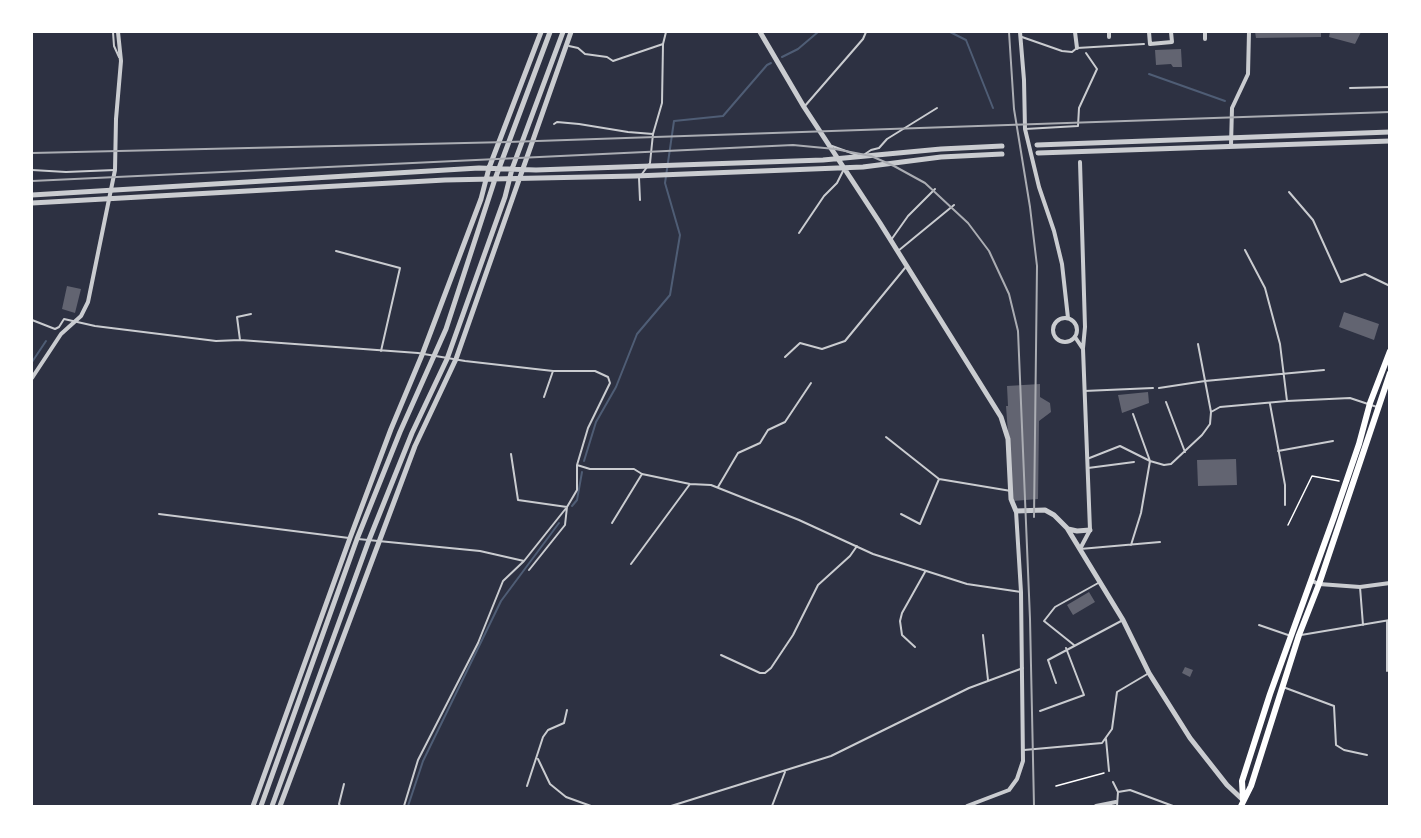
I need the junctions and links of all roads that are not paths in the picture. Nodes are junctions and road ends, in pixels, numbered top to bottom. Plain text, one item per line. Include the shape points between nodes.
1 (113, 32) edge
2 (118, 32) edge
3 (541, 32) edge
4 (550, 32) edge
5 (563, 32) edge
6 (571, 32) edge
7 (666, 32) edge
8 (760, 32) edge
9 (866, 32) edge
10 (1075, 32) edge
11 (1149, 32) edge
12 (1171, 32) edge
13 (1205, 32) edge
14 (1249, 32) edge
15 (1020, 34) edge
16 (1205, 39) dead end
17 (1144, 44) dead end
18 (566, 45) junction
19 (663, 45) junction
20 (1077, 48) junction
21 (1086, 53) dead end
22 (122, 61) junction
23 (1389, 87) edge
24 (1350, 88) dead end
25 (804, 107) junction
26 (937, 108) dead end
27 (516, 122) junction
28 (529, 122) junction
29 (538, 122) junction
30 (507, 123) junction
31 (554, 124) dead end
32 (1025, 129) junction
33 (1389, 132) edge
34 (653, 134) junction
35 (1231, 138) junction
36 (1389, 141) edge
37 (829, 145) junction
38 (1038, 145) dead end
39 (1231, 145) junction
40 (1002, 146) dead end
41 (1038, 153) dead end
42 (1002, 154) dead end
43 (862, 157) junction
44 (837, 159) junction
45 (1080, 162) dead end
46 (489, 168) junction
47 (499, 168) junction
48 (844, 168) junction
49 (512, 169) junction
50 (32, 170) edge
51 (115, 170) junction
52 (522, 170) junction
53 (495, 178) junction
54 (510, 178) junction
55 (519, 178) junction
56 (485, 179) junction
57 (935, 189) dead end
58 (110, 190) junction
59 (1289, 192) dead end
60 (32, 195) edge
61 (109, 198) junction
62 (640, 200) dead end
63 (32, 203) edge
64 (954, 205) dead end
65 (799, 233) dead end
66 (891, 240) junction
67 (1245, 250) dead end
68 (336, 251) dead end
69 (898, 251) junction
70 (907, 266) junction
71 (1389, 286) edge
72 (252, 314) dead end
73 (1068, 318) junction
74 (32, 320) edge
75 (76, 321) junction
76 (1075, 337) junction
77 (240, 340) junction
78 (1198, 344) dead end
79 (1083, 349) junction
80 (381, 351) junction
81 (1389, 351) edge
82 (422, 355) junction
83 (434, 357) junction
84 (785, 357) dead end
85 (447, 359) junction
86 (456, 359) junction
87 (1324, 370) dead end
88 (553, 371) junction
89 (1389, 373) edge
90 (1284, 374) junction
91 (32, 378) edge
92 (1205, 381) junction
93 (811, 383) dead end
94 (1154, 388) dead end
95 (1159, 388) dead end
96 (1084, 391) junction
97 (543, 397) dead end
98 (1287, 401) junction
99 (1166, 402) dead end
100 (1370, 403) junction
101 (1270, 404) junction
102 (1377, 407) junction
103 (1211, 412) junction
104 (1133, 414) dead end
105 (886, 437) dead end
106 (1333, 441) dead end
107 (1278, 451) junction
108 (1185, 452) junction
109 (511, 454) dead end
110 (1087, 459) junction
111 (1150, 461) junction
112 (1134, 462) dead end
113 (577, 465) junction
114 (1088, 468) junction
115 (642, 474) junction
116 (939, 479) junction
117 (690, 484) junction
118 (718, 487) junction
119 (1011, 491) junction
120 (1285, 505) dead end
121 (567, 507) junction
122 (1016, 512) junction
123 (159, 514) dead end
124 (901, 514) dead end
125 (612, 523) dead end
126 (1067, 528) junction
127 (1090, 530) junction
128 (350, 538) junction
129 (357, 539) junction
130 (369, 540) junction
131 (380, 541) junction
132 (1160, 542) dead end
133 (1131, 545) junction
134 (857, 546) junction
135 (1080, 549) junction
136 (524, 561) junction
137 (631, 564) dead end
138 (529, 570) dead end
139 (925, 572) junction
140 (1100, 582) junction
141 (1315, 583) junction
142 (1389, 583) edge
143 (1360, 587) junction
144 (1021, 592) junction
145 (1123, 620) junction
146 (1388, 621) edge
147 (1259, 625) dead end
148 (1363, 625) junction
149 (983, 635) dead end
150 (1299, 635) junction
151 (1291, 636) junction
152 (1074, 645) junction
153 (915, 647) dead end
154 (1066, 648) junction
155 (721, 656) dead end
156 (1023, 668) junction
157 (1387, 671) dead end
158 (1149, 673) junction
159 (988, 680) junction
160 (1056, 683) dead end
161 (1283, 687) junction
162 (567, 710) dead end
163 (1040, 711) dead end
164 (1106, 739) junction
165 (1024, 750) junction
166 (1367, 755) dead end
167 (538, 758) junction
168 (1109, 771) road end
169 (785, 772) junction
170 (1113, 782) dead end
171 (344, 784) dead end
172 (527, 786) dead end
173 (1118, 792) junction
174 (1242, 803) edge
175 (1117, 804) edge
176 (253, 807) edge
177 (261, 807) edge
178 (272, 807) edge
179 (280, 807) edge
180 (340, 807) edge
181 (404, 807) edge
182 (591, 807) edge
183 (671, 807) edge
184 (772, 807) edge
185 (967, 807) edge
186 (1096, 807) edge
187 (1173, 807) edge

1 - 22 lane via 114,46
2 - 22 street
3 - 30 street
4 - 27 street
5 - 28 street
6 - 18 street
7 - 19 lane
8 - 25 street
9 - 25 lane
10 - 20 street
11 - 12 street via 1150,44 1172,42
13 - 16 street
14 - 35 street via 1248,74 1232,108
15 - 20 lane via 1062,51
15 - 32 street
17 - 20 lane
18 - 19 lane via 613,61
18 - 29 street
19 - 34 lane via 662,103
21 - 32 lane via 1097,69 1079,108 1078,126
22 - 51 street
23 - 24 lane
25 - 37 street
26 - 43 lane
27 - 30 street
27 - 47 street
28 - 29 street
28 - 49 street
29 - 52 street
30 - 46 street
31 - 34 lane
32 - 73 street via 1062,264
33 - 35 street
34 - 62 lane via 650,163 639,178
35 - 38 street
35 - 39 street
36 - 39 street
37 - 43 lane
37 - 44 street
39 - 41 street
40 - 43 street
42 - 48 street
43 - 44 street
44 - 48 street
44 - 52 street
45 - 79 street
46 - 47 street
46 - 56 street
46 - 58 street
47 - 49 street
47 - 53 street
48 - 55 street
48 - 65 lane
48 - 66 street
49 - 52 street
49 - 54 street
50 - 51 lane
51 - 58 street
52 - 55 street
53 - 54 street
53 - 56 street
53 - 83 street
54 - 55 street
54 - 85 street
55 - 86 street
56 - 61 street
56 - 82 street via 481,200
57 - 66 lane
58 - 60 street
58 - 61 street
59 - 71 lane via 1313,220 1341,282 1365,274
61 - 63 street
61 - 75 street via 88,302
64 - 69 lane
66 - 69 street
67 - 90 lane via 1265,288
68 - 80 lane via 400,267
69 - 70 street
70 - 84 lane via 845,341 822,349 800,343
70 - 119 street via 1001,417 1008,439
72 - 77 lane via 237,317
73 - 76 street via 1077,325
73 - 76 street via 1057,320 1054,334 1062,342
74 - 75 lane via 55,329 64,319
75 - 77 lane via 194,338
75 - 91 street via 61,334
76 - 79 street
77 - 80 lane
78 - 92 lane
79 - 96 street
80 - 82 lane
81 - 100 main road
82 - 83 lane
82 - 128 street
83 - 85 lane
83 - 129 street
85 - 86 lane
85 - 130 street via 411,433
86 - 88 lane
86 - 131 street via 415,446
87 - 90 lane
88 - 97 lane
88 - 113 lane via 595,371 608,377 610,383 588,428
89 - 102 main road
90 - 92 lane
90 - 98 lane
92 - 95 lane
92 - 103 lane
93 - 118 lane via 785,422 768,430 760,443 738,453
94 - 96 lane
96 - 110 street
98 - 100 lane via 1350,398
98 - 101 lane
99 - 108 lane
100 - 102 lane
100 - 141 main road
101 - 103 lane via 1220,407
101 - 107 lane
102 - 141 main road
103 - 108 lane via 1210,424
104 - 111 lane
105 - 116 lane
106 - 107 lane
107 - 120 lane
108 - 111 lane via 1168,465
109 - 121 lane via 518,500
110 - 111 lane via 1119,446
110 - 114 street
111 - 133 lane
112 - 114 lane
113 - 115 lane via 590,469 634,469
113 - 121 lane via 577,490
114 - 127 street
115 - 117 lane
115 - 125 lane
116 - 119 lane
116 - 124 lane via 920,524
117 - 118 lane
117 - 137 lane
118 - 134 lane
119 - 122 street
121 - 136 lane
121 - 138 lane via 565,525
122 - 126 street via 1045,510
122 - 144 street
123 - 128 lane
126 - 127 street
126 - 135 street
127 - 135 street
128 - 129 lane
128 - 176 street
129 - 130 lane
129 - 177 street
130 - 131 lane
130 - 178 street
131 - 136 lane via 480,551
131 - 179 street
132 - 133 lane
133 - 135 lane
134 - 139 lane
134 - 155 lane via 818,585 794,635 765,673
135 - 140 street
136 - 181 lane via 503,581 478,643 418,760
139 - 144 lane via 967,584
139 - 153 lane via 900,621 902,635
140 - 145 street
140 - 152 lane via 1055,607 1044,621
141 - 143 street
141 - 150 main road
141 - 151 main road
142 - 143 street
143 - 148 lane
144 - 156 street
145 - 152 lane
145 - 158 street
146 - 148 lane
146 - 157 lane
147 - 151 lane
148 - 150 lane
149 - 159 lane
150 - 161 main road
151 - 174 main road via 1242,781
152 - 154 lane
154 - 160 lane via 1048,660
154 - 163 lane via 1084,695
156 - 159 lane
156 - 165 street
158 - 164 lane via 1117,692 1112,729
158 - 174 street via 1203,755
159 - 169 lane via 831,756
161 - 166 lane via 1334,706 1336,745
161 - 174 main road
162 - 167 lane via 564,723 548,730 543,737
164 - 165 lane via 1099,744
164 - 168 lane
165 - 185 street via 1021,771 1009,790
167 - 172 lane
167 - 182 lane via 549,784 566,797
169 - 183 lane
169 - 184 lane
170 - 173 lane
171 - 180 lane
173 - 175 lane
173 - 187 lane via 1130,790
175 - 186 street

